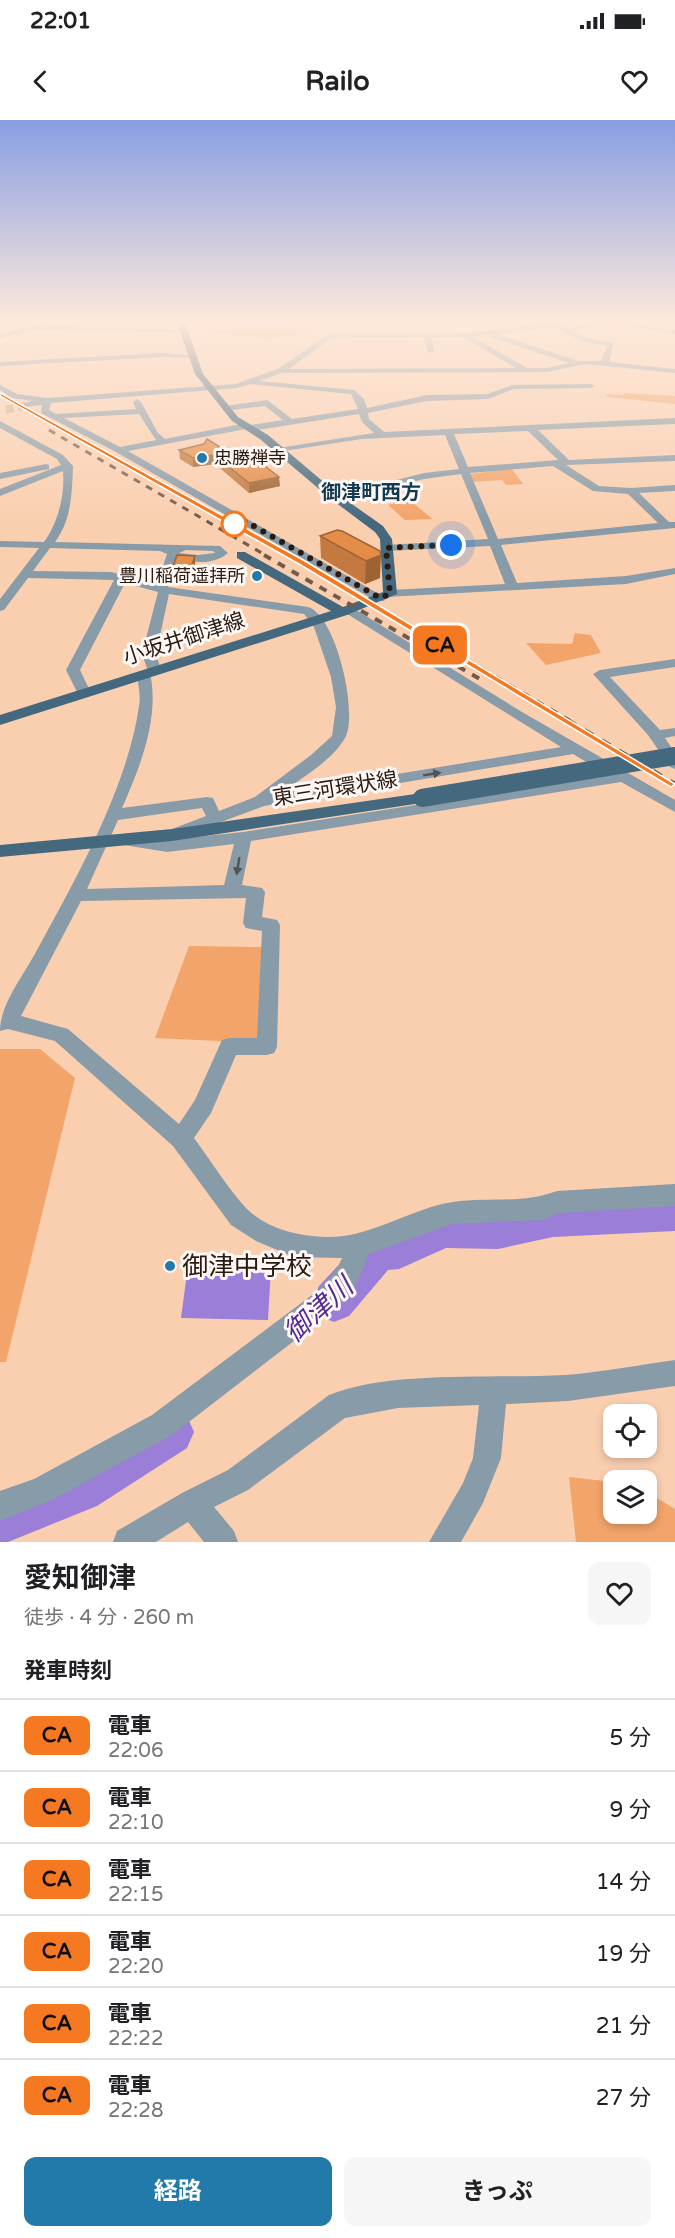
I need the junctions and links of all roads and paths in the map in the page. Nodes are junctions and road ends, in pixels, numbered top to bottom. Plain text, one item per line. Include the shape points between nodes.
1 (4, 389) edge
2 (204, 389) edge
3 (209, 389) edge
4 (235, 389) edge
5 (295, 389) edge
6 (325, 389) edge
7 (506, 389) edge
8 (333, 390) junction
9 (134, 395) junction
10 (47, 401) junction
11 (27, 405) tunnel mouth
12 (336, 407) junction
13 (226, 409) junction
14 (141, 411) junction
15 (360, 412) junction
16 (56, 417) junction
17 (289, 421) junction
18 (675, 421) edge
19 (0, 424) edge
20 (248, 427) junction
21 (531, 429) junction
22 (449, 433) junction
23 (382, 435) junction
24 (162, 441) junction
25 (277, 449) junction
26 (119, 450) junction
27 (675, 458) edge
28 (560, 462) junction
29 (68, 465) junction
30 (464, 471) junction
31 (0, 476) edge
32 (675, 488) edge
33 (631, 491) junction
34 (0, 493) edge
35 (335, 497) junction
36 (671, 525) edge
37 (494, 543) junction
38 (0, 544) edge
39 (46, 546) junction
40 (386, 548) junction
41 (174, 553) junction
42 (237, 554) joint
43 (675, 570) edge
44 (25, 574) junction
45 (121, 579) junction
46 (512, 585) junction
47 (164, 590) junction
48 (385, 596) junction
49 (1, 604) edge
50 (345, 610) junction
51 (318, 619) junction
52 (675, 663) edge
53 (149, 672) junction
54 (84, 693) junction
55 (0, 720) edge
56 (675, 732) edge
57 (656, 735) junction
58 (578, 749) junction
59 (675, 756) edge
60 (675, 764) edge
61 (625, 777) junction
62 (261, 801) junction
63 (675, 807) edge
64 (113, 815) junction
65 (215, 819) junction
66 (172, 835) junction
67 (243, 837) junction
68 (130, 841) junction
69 (99, 844) junction
70 (0, 850) edge
71 (230, 891) junction
72 (76, 895) junction
73 (4, 1022) edge
74 (181, 1139) junction
75 (675, 1195) edge
76 (360, 1245) junction
77 (675, 1373) edge
78 (494, 1390) junction
79 (192, 1503) junction
80 (0, 1506) edge
81 (128, 1542) edge
82 (223, 1542) edge
83 (444, 1542) edge

1 - 10 street via 15,396
2 - 9 street
3 - 13 main road
4 - 5 street via 290,394
6 - 8 street
7 - 15 street via 488,396 430,398
8 - 12 street
8 - 15 street via 354,392 361,401
9 - 10 street
9 - 14 street
10 - 11 street
10 - 16 street via 44,411
12 - 15 street
12 - 17 street
13 - 17 street via 267,403
13 - 20 main road
14 - 16 street
14 - 24 street
15 - 23 street
16 - 26 street
17 - 20 street
18 - 21 street
19 - 29 street
20 - 24 street
20 - 25 main road
21 - 22 street
21 - 28 street
22 - 23 street
22 - 30 street
23 - 25 street
24 - 26 street
25 - 35 main road
26 - 48 street
27 - 28 street
28 - 30 street
28 - 33 street via 597,489
29 - 31 street
29 - 34 street
29 - 39 street via 61,519
30 - 35 street via 424,476
30 - 37 street
32 - 33 street
33 - 36 street
35 - 40 main road via 379,529 386,539
36 - 37 street
37 - 40 street
37 - 46 street
38 - 39 street
39 - 41 street
39 - 44 street
40 - 48 main road
41 - 42 street
41 - 47 street
42 - 50 main road
43 - 46 street via 626,580
44 - 45 street
44 - 49 street
45 - 47 street
45 - 54 street via 73,669
46 - 48 street
47 - 51 street via 308,611
47 - 53 street via 149,654
48 - 50 main road, 小坂井御津線
50 - 51 main road, 小坂井御津線
50 - 58 street
51 - 53 main road, 小坂井御津線
51 - 62 street via 338,674 342,700 339,737
52 - 57 street via 600,674
53 - 54 main road, 小坂井御津線
53 - 64 street via 147,707
54 - 55 main road, 小坂井御津線
56 - 57 street
57 - 60 street
58 - 61 street
62 -> 58 street
59 - 66 main road, 東三河環状線, bridge
61 - 63 street
61 - 67 street
62 - 65 street
64 - 65 street via 207,802
64 - 69 street
65 - 66 street
66 - 68 main road, 東三河環状線
67 - 68 street via 167,846
67 -> 71 street via 236,879
68 - 69 main road, 東三河環状線
69 - 70 main road, 東三河環状線
69 - 72 street
71 - 72 street
71 - 74 street via 256,892 252,923 271,926 267,1047 229,1046 203,1106
72 - 73 street
73 - 74 street via 61,1035
74 - 76 street via 239,1217 264,1233 294,1245
75 - 76 street via 569,1201 543,1209 452,1213
76 - 80 street via 347,1276 329,1298 162,1425 42,1490
77 - 78 street via 568,1388
78 - 79 street via 398,1394 339,1405 238,1480
78 - 83 street via 487,1458 473,1493
79 - 81 street
79 - 82 street

